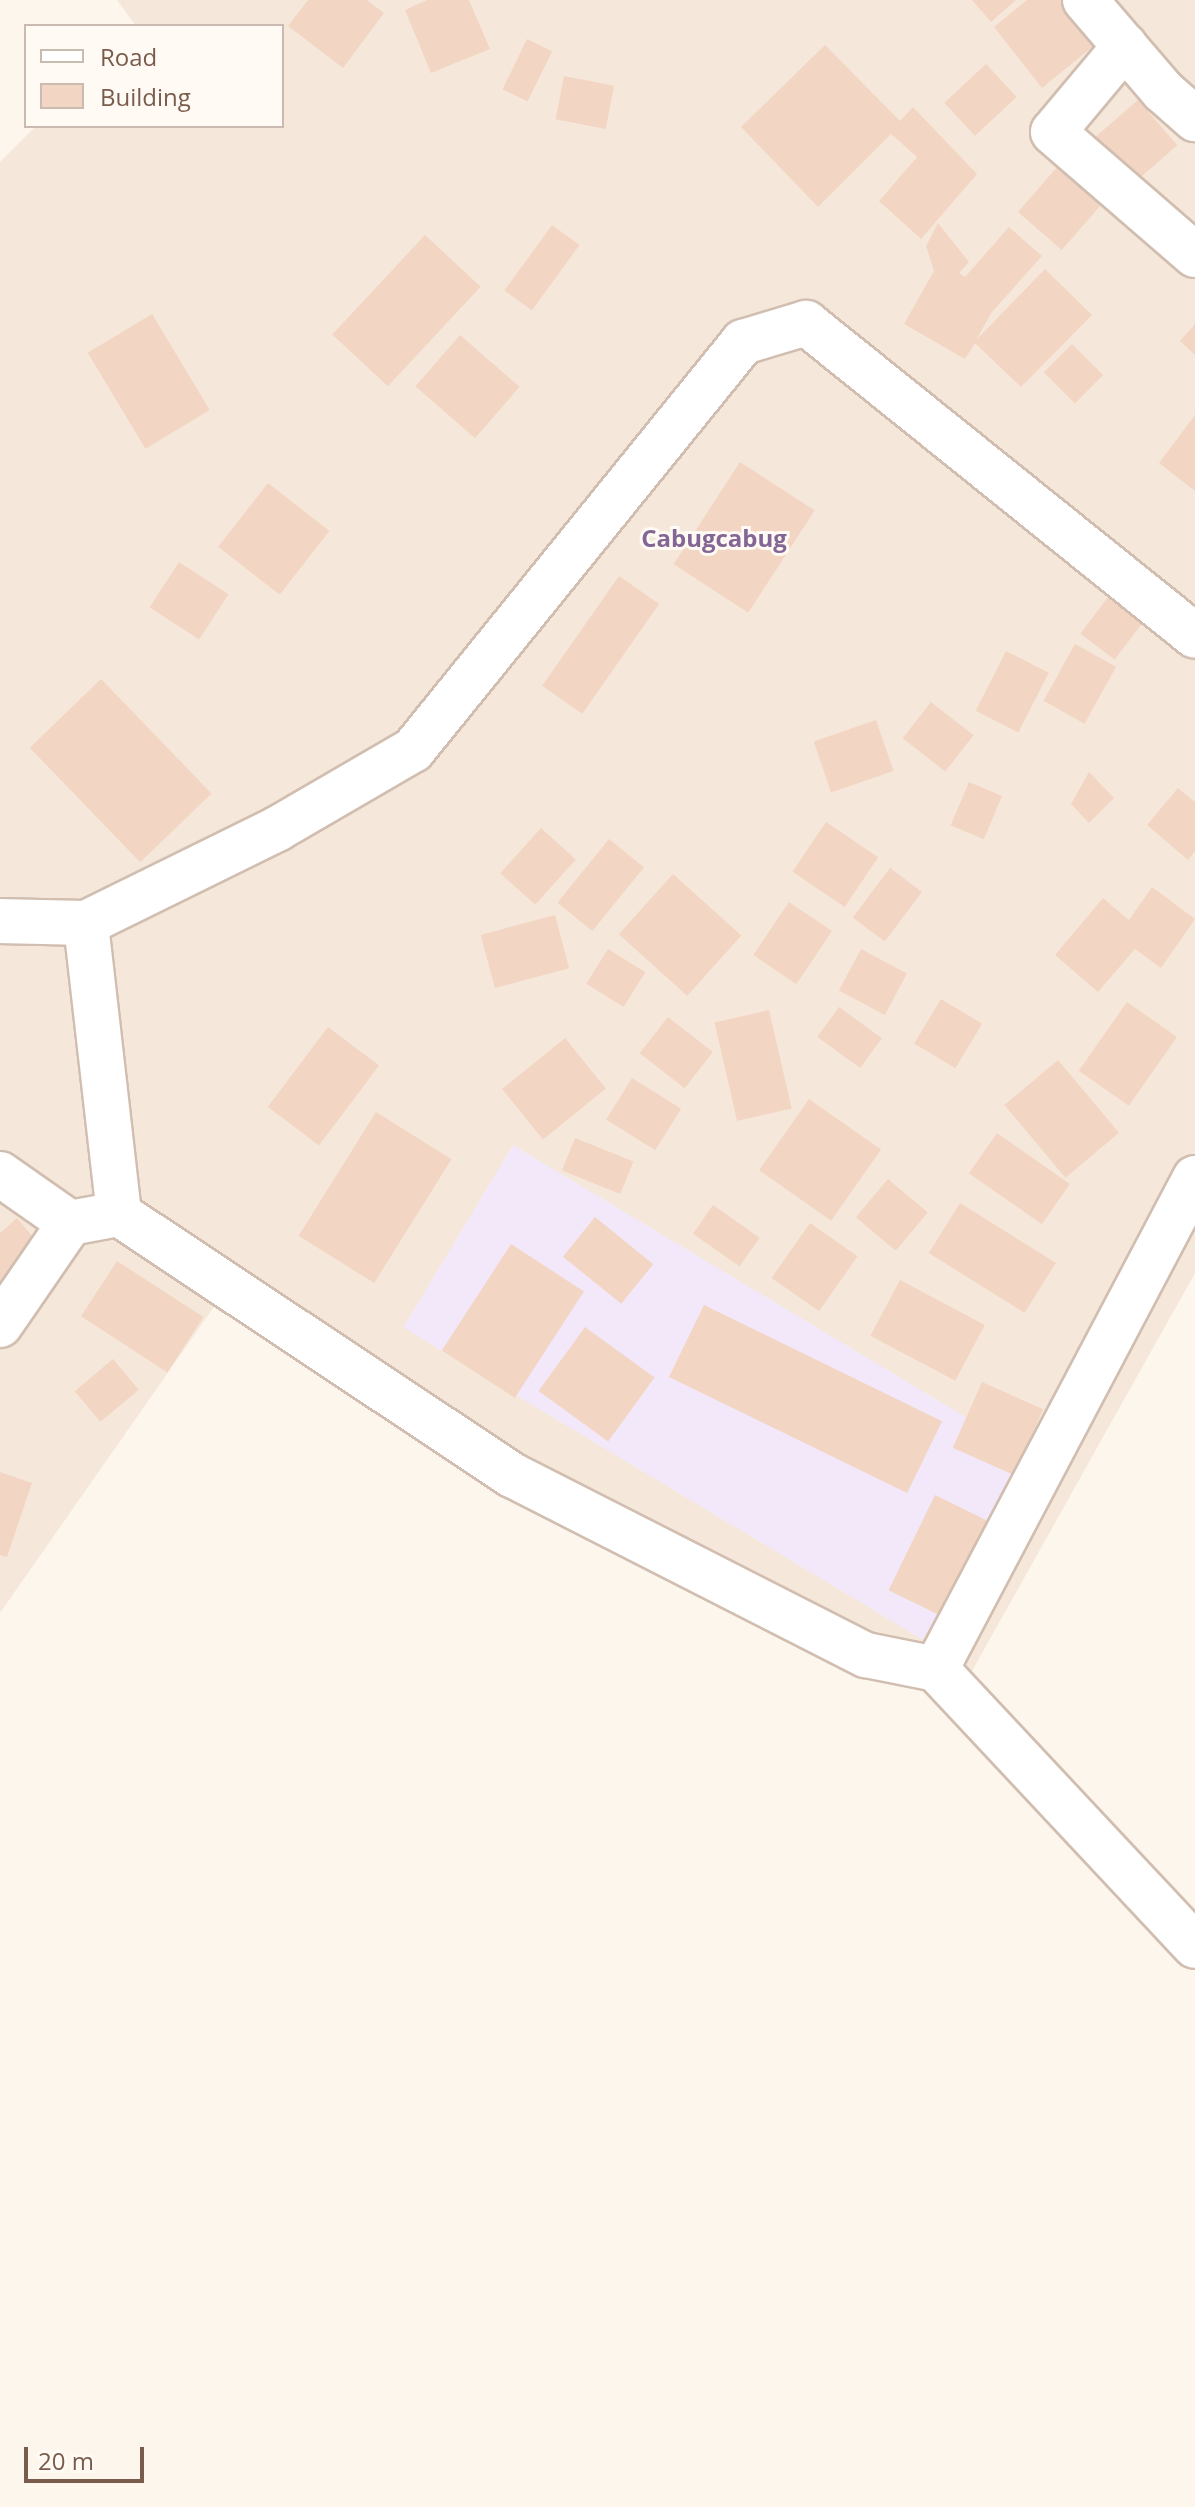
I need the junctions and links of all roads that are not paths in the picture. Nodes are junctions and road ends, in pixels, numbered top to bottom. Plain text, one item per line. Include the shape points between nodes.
1 (1085, 0) edge
2 (1125, 46) junction
3 (1195, 119) edge
4 (1195, 255) edge
5 (1195, 636) edge
6 (0, 921) edge
7 (86, 923) junction
8 (0, 1174) edge
9 (1195, 1178) edge
10 (119, 1214) junction
11 (70, 1223) junction
12 (0, 1325) edge
13 (936, 1669) junction
14 (1195, 1946) edge

1 - 2 street
2 - 3 street
2 - 4 street via 1053,132
5 - 7 street via 806,323 743,342 413,750 277,829
6 - 7 street
7 - 10 street
8 - 11 street
9 - 13 street
10 - 11 street
10 - 13 street via 512,1475 866,1655
11 - 12 street
13 - 14 street

